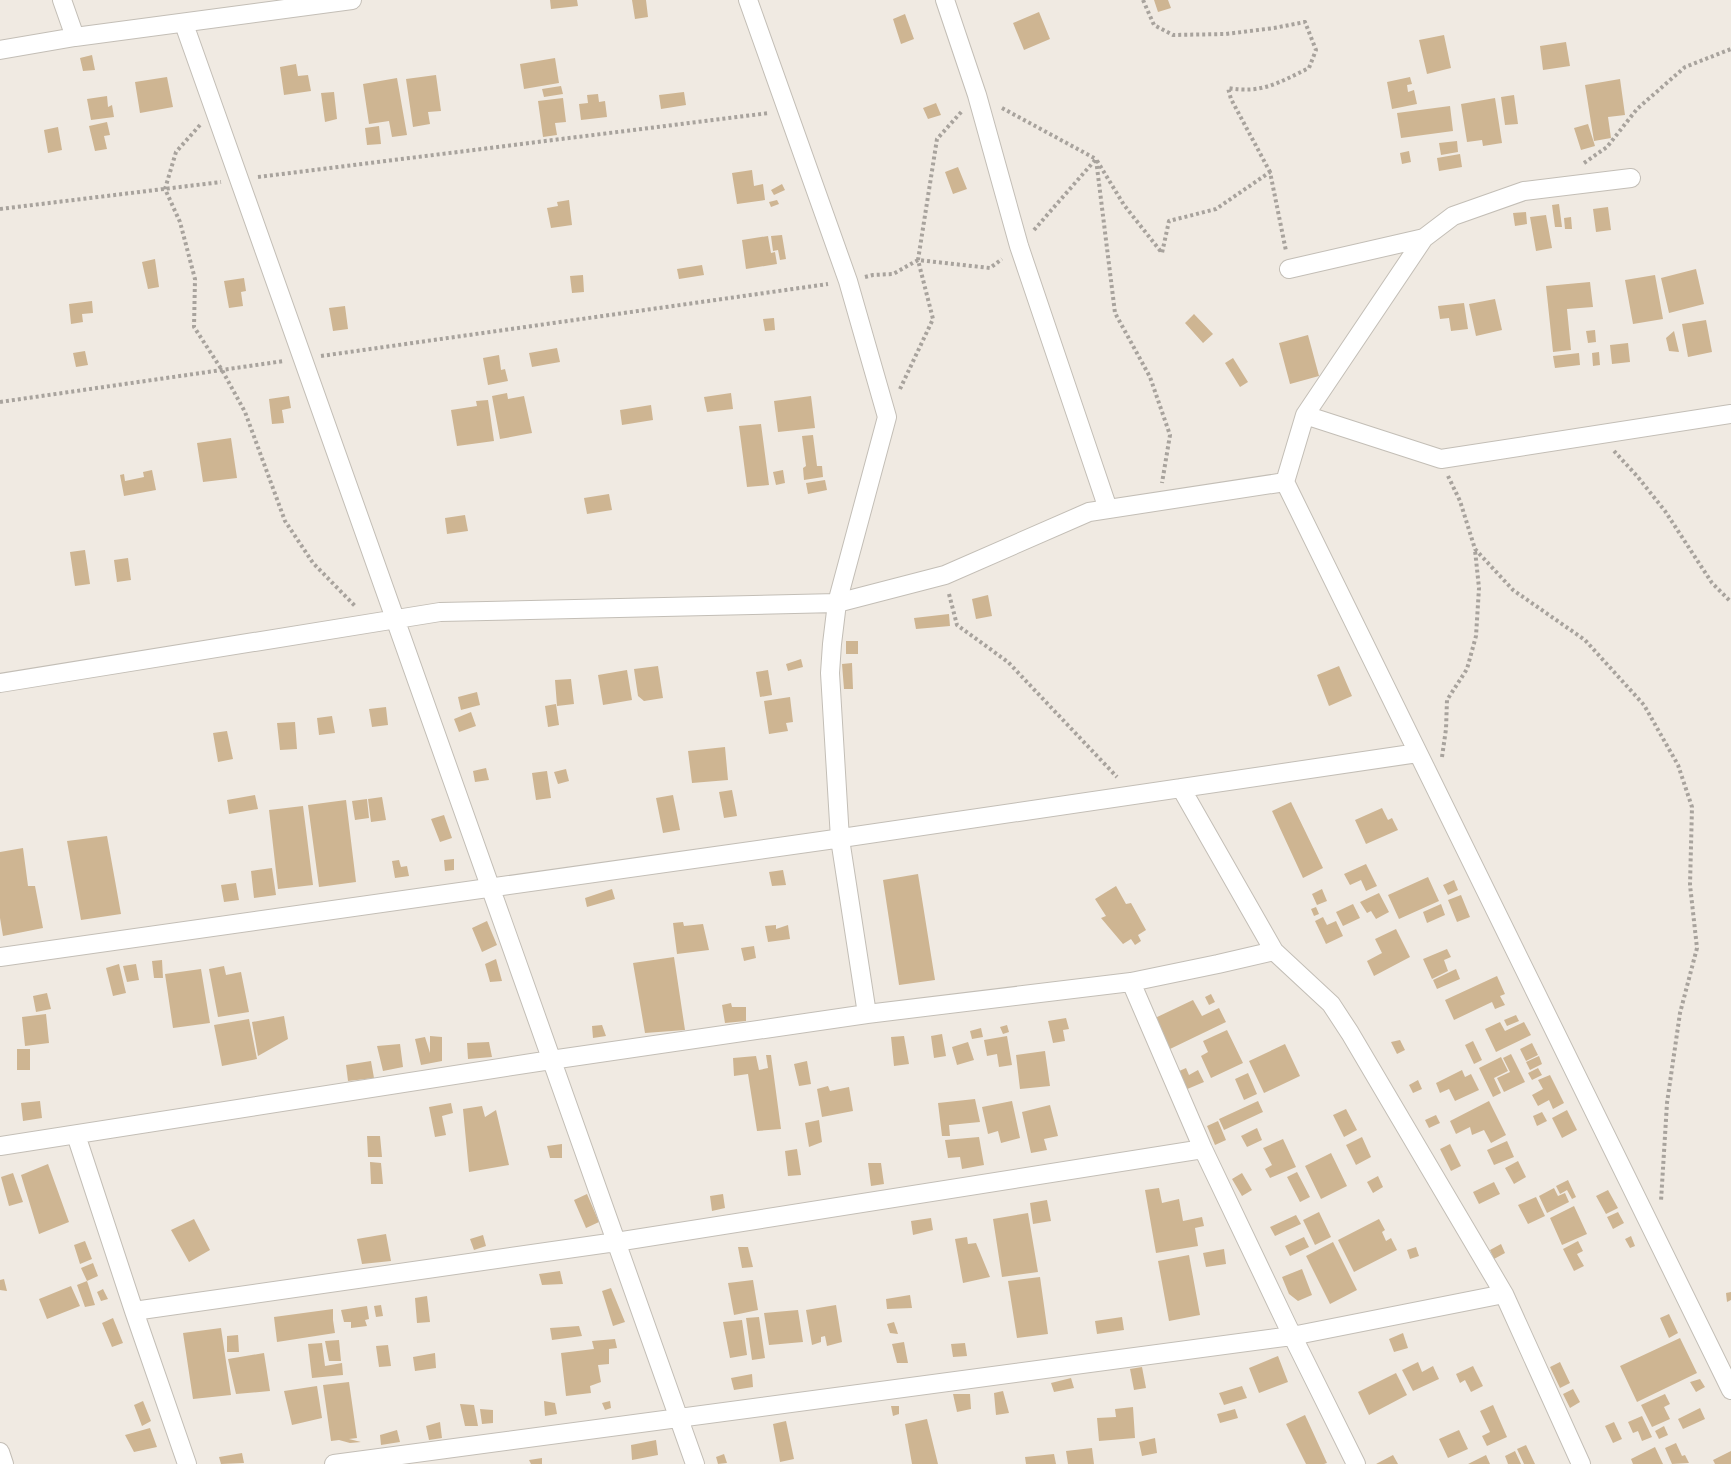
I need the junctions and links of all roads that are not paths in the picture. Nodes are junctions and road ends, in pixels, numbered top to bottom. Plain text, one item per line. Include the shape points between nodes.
1 (62, 0) edge
2 (352, 0) edge
3 (748, 0) edge
4 (945, 0) edge
5 (184, 24) junction
6 (75, 37) junction
7 (0, 50) edge
8 (1631, 178) dead end
9 (1424, 238) junction
10 (1289, 269) road end
11 (1731, 414) edge
12 (1305, 415) junction
13 (1286, 482) junction
14 (1108, 509) junction
15 (837, 603) junction
16 (395, 618) junction
17 (0, 683) edge
18 (1418, 753) junction
19 (1180, 788) junction
20 (840, 838) junction
21 (490, 888) junction
22 (1274, 951) junction
23 (0, 957) edge
24 (1131, 982) junction
25 (867, 1014) junction
26 (551, 1060) junction
27 (76, 1134) junction
28 (0, 1146) edge
29 (1203, 1149) junction
30 (616, 1242) junction
31 (1504, 1294) junction
32 (134, 1311) junction
33 (1292, 1335) junction
34 (1731, 1390) edge
35 (678, 1418) junction
36 (0, 1452) edge
37 (4, 1464) edge
38 (188, 1464) edge
39 (334, 1464) edge
40 (694, 1464) edge
41 (1356, 1464) edge
42 (1581, 1464) edge

1 - 6 street
2 - 5 street
3 - 15 street via 848,281 887,417
4 - 14 street via 977,95 1019,246
5 - 6 street
5 - 16 street
6 - 7 street
8 - 9 street via 1524,191 1453,216
9 - 10 street
9 - 12 street
11 - 12 street via 1441,459
12 - 13 street
13 - 14 street
13 - 18 street
14 - 15 street via 1089,512 945,575
15 - 16 street via 440,612
15 - 20 street via 830,673
16 - 17 street
16 - 21 street
18 - 19 street
18 - 34 street
19 - 20 street
19 - 22 street
20 - 21 street
20 - 25 street
21 - 23 street
21 - 26 street
22 - 24 street
22 - 31 street via 1331,1004
24 - 25 street
24 - 29 street
25 - 26 street
26 - 27 street
26 - 30 street
27 - 28 street
27 - 32 street
29 - 30 street
29 - 33 street
30 - 32 street
30 - 35 street
31 - 33 street
31 - 42 street
32 - 38 street
33 - 35 street
33 - 41 street
35 - 39 street
35 - 40 street
36 - 37 street

